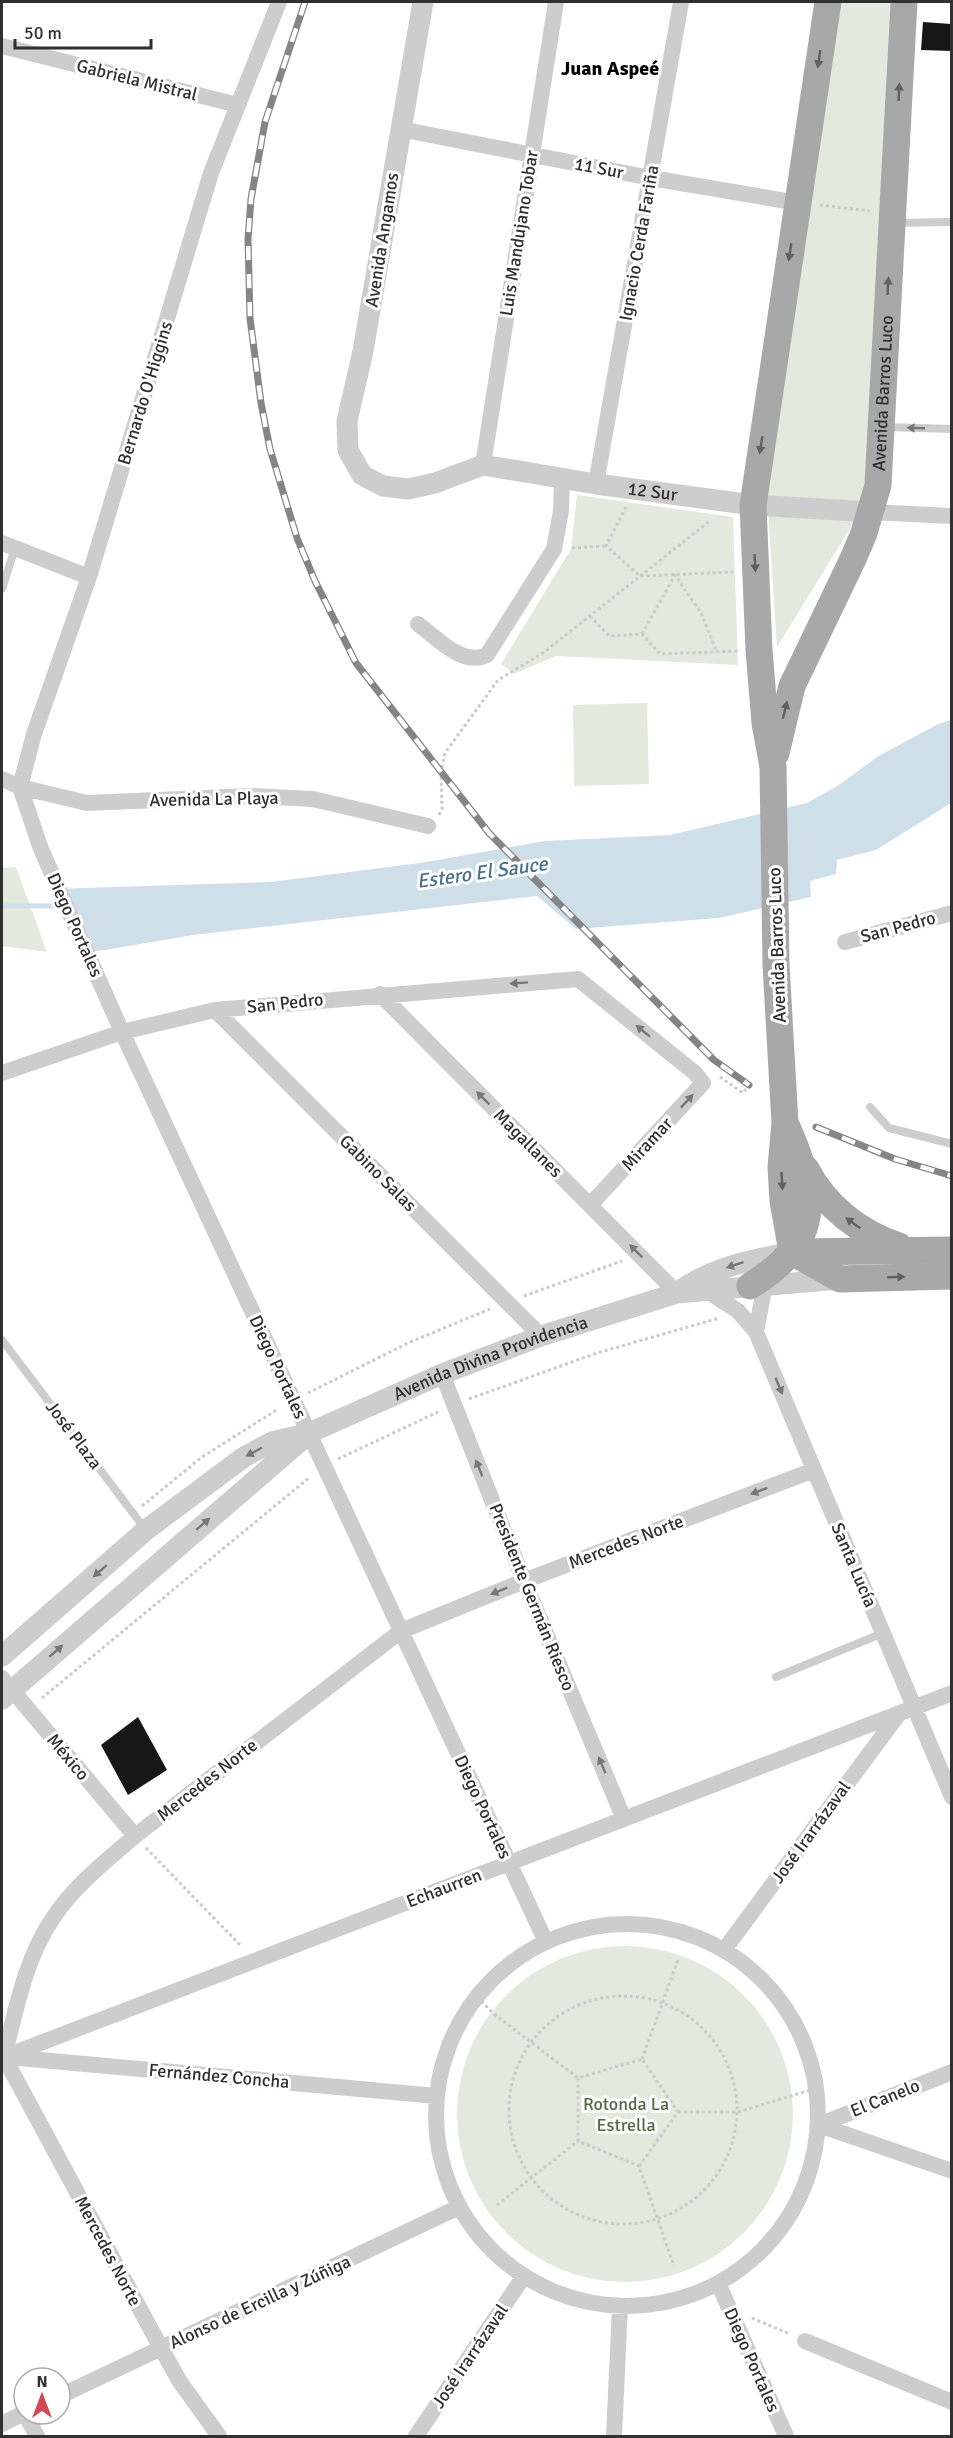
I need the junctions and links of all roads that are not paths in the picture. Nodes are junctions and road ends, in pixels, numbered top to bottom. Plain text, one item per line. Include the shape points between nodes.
1 (279, 2) edge
2 (423, 2) edge
3 (556, 2) edge
4 (681, 2) edge
5 (828, 2) edge
6 (904, 2) edge
7 (2, 46) edge
8 (237, 105) junction
9 (400, 129) junction
10 (532, 154) junction
11 (651, 178) junction
12 (798, 203) junction
13 (891, 218) junction
14 (951, 222) edge
15 (881, 427) junction
16 (951, 429) edge
17 (483, 465) junction
18 (362, 475) joint
19 (562, 478) junction
20 (596, 484) junction
21 (743, 503) junction
22 (871, 512) junction
23 (951, 516) edge
24 (8, 545) edge
25 (89, 577) junction
26 (2, 589) edge
27 (418, 624) dead end
28 (773, 767) junction
29 (2, 779) edge
30 (20, 787) junction
31 (428, 826) road end
32 (951, 913) edge
33 (845, 942) dead end
34 (380, 994) junction
35 (215, 1010) junction
36 (122, 1032) junction
37 (2, 1073) edge
38 (699, 1078) joint
39 (870, 1107) dead end
40 (785, 1123) junction
41 (951, 1144) edge
42 (801, 1159) junction
43 (590, 1205) junction
44 (905, 1248) junction
45 (951, 1250) edge
46 (792, 1252) junction
47 (951, 1276) edge
48 (840, 1279) junction
49 (757, 1285) junction
50 (707, 1291) junction
51 (677, 1293) junction
52 (756, 1332) junction
53 (541, 1336) junction
54 (2, 1340) edge
55 (442, 1374) junction
56 (309, 1433) junction
57 (814, 1470) junction
58 (146, 1530) junction
59 (524, 1581) junction
60 (401, 1631) junction
61 (883, 1633) junction
62 (2, 1656) edge
63 (776, 1677) dead end
64 (5, 1689) edge
65 (951, 1693) edge
66 (915, 1708) junction
67 (898, 1714) junction
68 (951, 1797) edge
69 (624, 1819) junction
70 (135, 1836) junction
71 (509, 1863) junction
72 (546, 1942) junction
73 (724, 1950) junction
74 (3, 2056) edge
75 (951, 2072) edge
76 (436, 2096) junction
77 (819, 2125) junction
78 (951, 2171) edge
79 (459, 2207) junction
80 (524, 2276) junction
81 (718, 2283) junction
82 (620, 2306) junction
83 (805, 2341) road end
84 (161, 2348) junction
85 (72, 2390) edge
86 (951, 2402) edge
87 (219, 2436) edge
88 (416, 2436) edge
89 (614, 2436) edge
90 (786, 2436) edge

1 - 8 street, Bernardo O'Higgins
2 - 9 street, Avenida Angamos
3 - 10 street, Luis Mandujano Tobar
4 - 11 street, Ignacio Cerda Fariña
5 -> 12 main road, Avenida Barros Luco
13 -> 6 main road, Avenida Barros Luco
7 - 8 street, Gabriela Mistral
8 - 25 street, Bernardo O'Higgins via 211,173
9 - 10 street, 11 Sur
9 - 18 street, Avenida Angamos via 363,351 347,422 348,450
10 - 11 street, 11 Sur
10 - 17 street, Luis Mandujano Tobar
11 - 12 street, 11 Sur
11 - 20 street, Ignacio Cerda Fariña
12 -> 21 main road, Avenida Barros Luco
13 - 14 lane
15 -> 13 main road, Avenida Barros Luco
16 -> 15 lane
15 - 22 main road, Avenida Barros Luco via 878,485
17 - 18 street, 12 Sur via 408,489 383,486
17 - 19 street, 12 Sur
19 - 20 street, 12 Sur
19 - 27 street via 554,549 487,655 465,657
20 - 21 street, 12 Sur
21 - 22 street, 12 Sur
21 -> 28 main road, Avenida Barros Luco via 755,571 765,723
22 - 23 street, 12 Sur
28 -> 22 main road, Avenida Barros Luco via 792,686 853,559
24 - 25 street
24 - 26 lane
25 - 30 street, Bernardo O'Higgins via 34,734
28 - 40 main road, Avenida Barros Luco via 776,965
29 - 30 street, Avenida La Playa
30 - 31 street, Avenida La Playa via 87,803 252,796 314,799
30 - 36 street, Diego Portales via 41,849
32 - 33 street, San Pedro
34 - 35 street, San Pedro
38 -> 34 street, San Pedro via 578,979
43 -> 34 street, Magallanes
35 - 36 street, San Pedro
35 - 53 street, Gabino Salas
36 - 37 street, San Pedro
36 - 56 street, Diego Portales
43 -> 38 street, Miramar
39 - 41 lane via 889,1128
40 - 42 main road, Avenida Barros Luco
40 -> 46 main road, Avenida Barros Luco via 782,1178
44 -> 42 main road via 874,1236 845,1217 819,1191
42 - 46 main road, Avenida Barros Luco via 808,1221
51 -> 43 street, Magallanes
44 - 45 main road, Avenida Divina Providencia
44 - 46 main road, Avenida Divina Providencia
46 - 48 main road
46 - 49 main road
46 -> 51 street, Avenida Divina Providencia via 738,1263 697,1278
48 -> 47 main road, Avenida Divina Providencia
48 - 49 street, Avenida Divina Providencia
49 - 50 street, Avenida Divina Providencia
49 - 52 street
50 - 51 street, Avenida Divina Providencia
50 - 52 street, Santa Lucía via 727,1302
51 - 53 street, Avenida Divina Providencia
52 -> 57 street, Santa Lucía
53 - 55 street, Avenida Divina Providencia
54 - 58 lane, José Plaza
55 - 56 street, Avenida Divina Providencia
59 -> 55 street, Presidente Germán Riesco
56 -> 58 street, Avenida Divina Providencia via 272,1442 244,1457
56 - 60 street, Diego Portales
64 -> 56 street, Avenida Divina Providencia
57 -> 59 street, Mercedes Norte
57 - 61 street, Santa Lucía
58 -> 62 street, Avenida Divina Providencia
59 -> 60 street, Mercedes Norte
69 -> 59 street, Presidente Germán Riesco
60 - 70 street, Mercedes Norte
60 - 71 street, Diego Portales
61 - 63 lane
61 - 66 street, Santa Lucía
64 - 70 street, México via 28,1709
65 - 66 street, Echaurren
66 - 67 street, Echaurren
66 - 68 street, Santa Lucía
67 - 69 street, Echaurren
67 - 73 street, José Irarrázaval
69 - 71 street, Echaurren
70 - 74 street, Mercedes Norte via 96,1869 52,1918 24,1980
71 - 72 street, Diego Portales
71 - 74 street, Echaurren
72 - 73 street via 585,1929 626,1924 667,1928
72 - 76 street via 512,1962 477,1997 451,2039
73 - 77 street via 757,1974 784,2004 804,2039 817,2088
74 - 76 street, Fernández Concha
74 - 84 street, Mercedes Norte
75 - 77 street, El Canelo
76 - 79 street via 439,2153
77 - 78 street
77 - 81 street via 811,2169 794,2210 768,2245
79 - 80 street via 487,2246
79 - 84 street, Alonso de Ercilla y Zúñiga
80 - 82 street via 570,2297
80 - 88 street, José Irarrázaval
81 - 82 street via 662,2303
81 - 90 street, Diego Portales
82 - 89 street
83 - 86 street
84 - 85 street, Alonso de Ercilla y Zúñiga
84 - 87 street, Mercedes Norte

